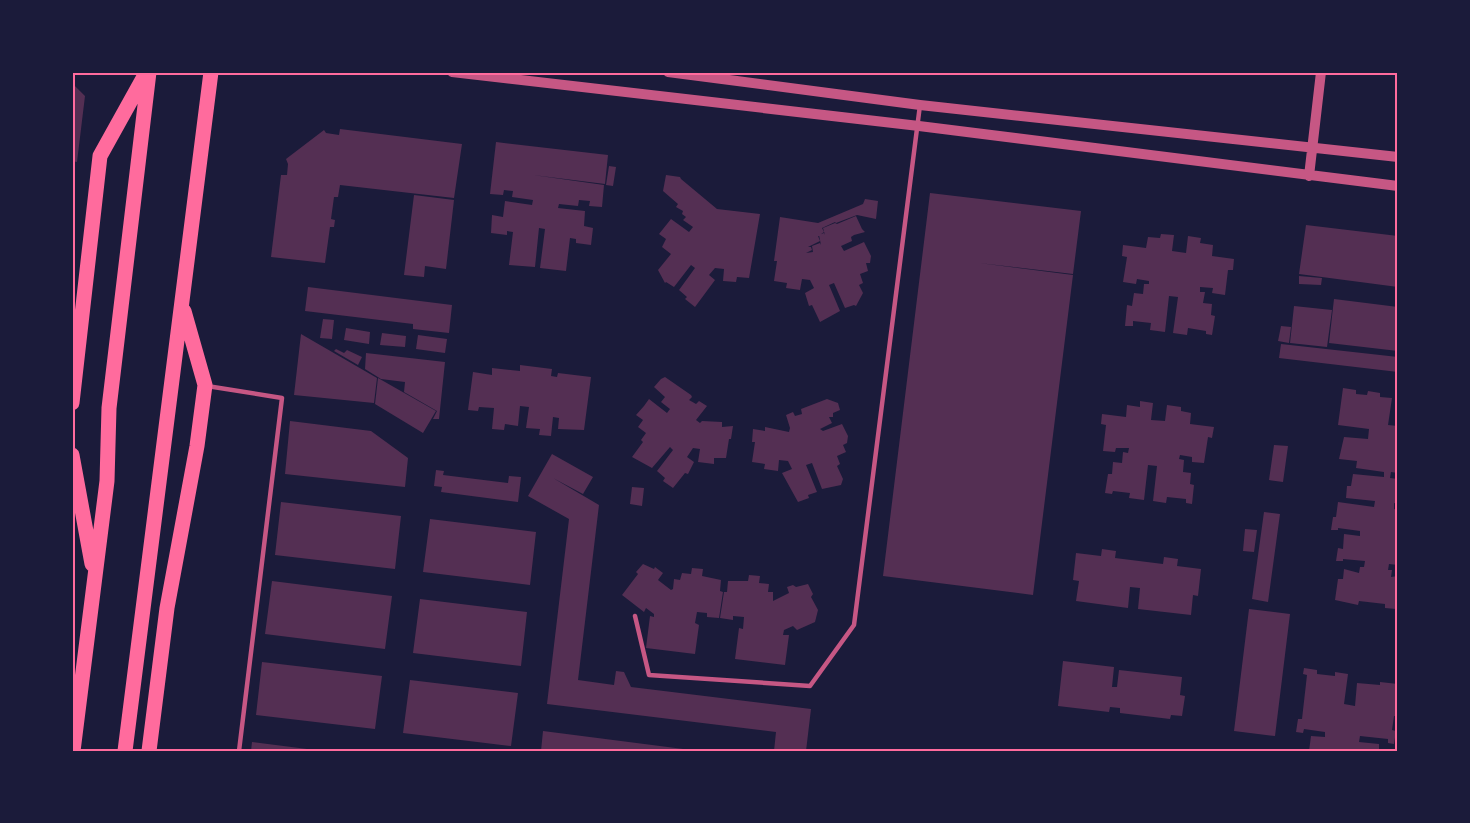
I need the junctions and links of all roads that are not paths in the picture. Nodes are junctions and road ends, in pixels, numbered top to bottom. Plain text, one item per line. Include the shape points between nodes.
1 (148, 72) edge
2 (211, 72) edge
3 (452, 72) edge
4 (668, 72) edge
5 (1321, 72) edge
6 (920, 105) junction
7 (919, 126) junction
8 (1312, 148) junction
9 (1398, 157) edge
10 (1308, 176) junction
11 (1398, 186) edge
12 (182, 304) junction
13 (205, 385) junction
14 (72, 403) edge
15 (72, 455) edge
16 (94, 579) junction
17 (635, 616) dead end
18 (73, 751) edge
19 (125, 751) edge
20 (149, 751) edge
21 (239, 751) edge

1 - 14 main road via 100,156
1 - 16 main road via 109,408 107,481
2 - 12 main road
3 - 7 street
4 - 6 street
5 - 8 street
6 - 7 lane
6 - 8 street
7 - 10 street
7 - 17 lane via 854,625 810,686 649,675
8 - 9 street
8 - 10 street
10 - 11 street
12 - 13 main road
12 - 19 main road
13 - 20 main road via 168,598
13 - 21 lane via 282,398
15 - 16 main road
16 - 18 main road

